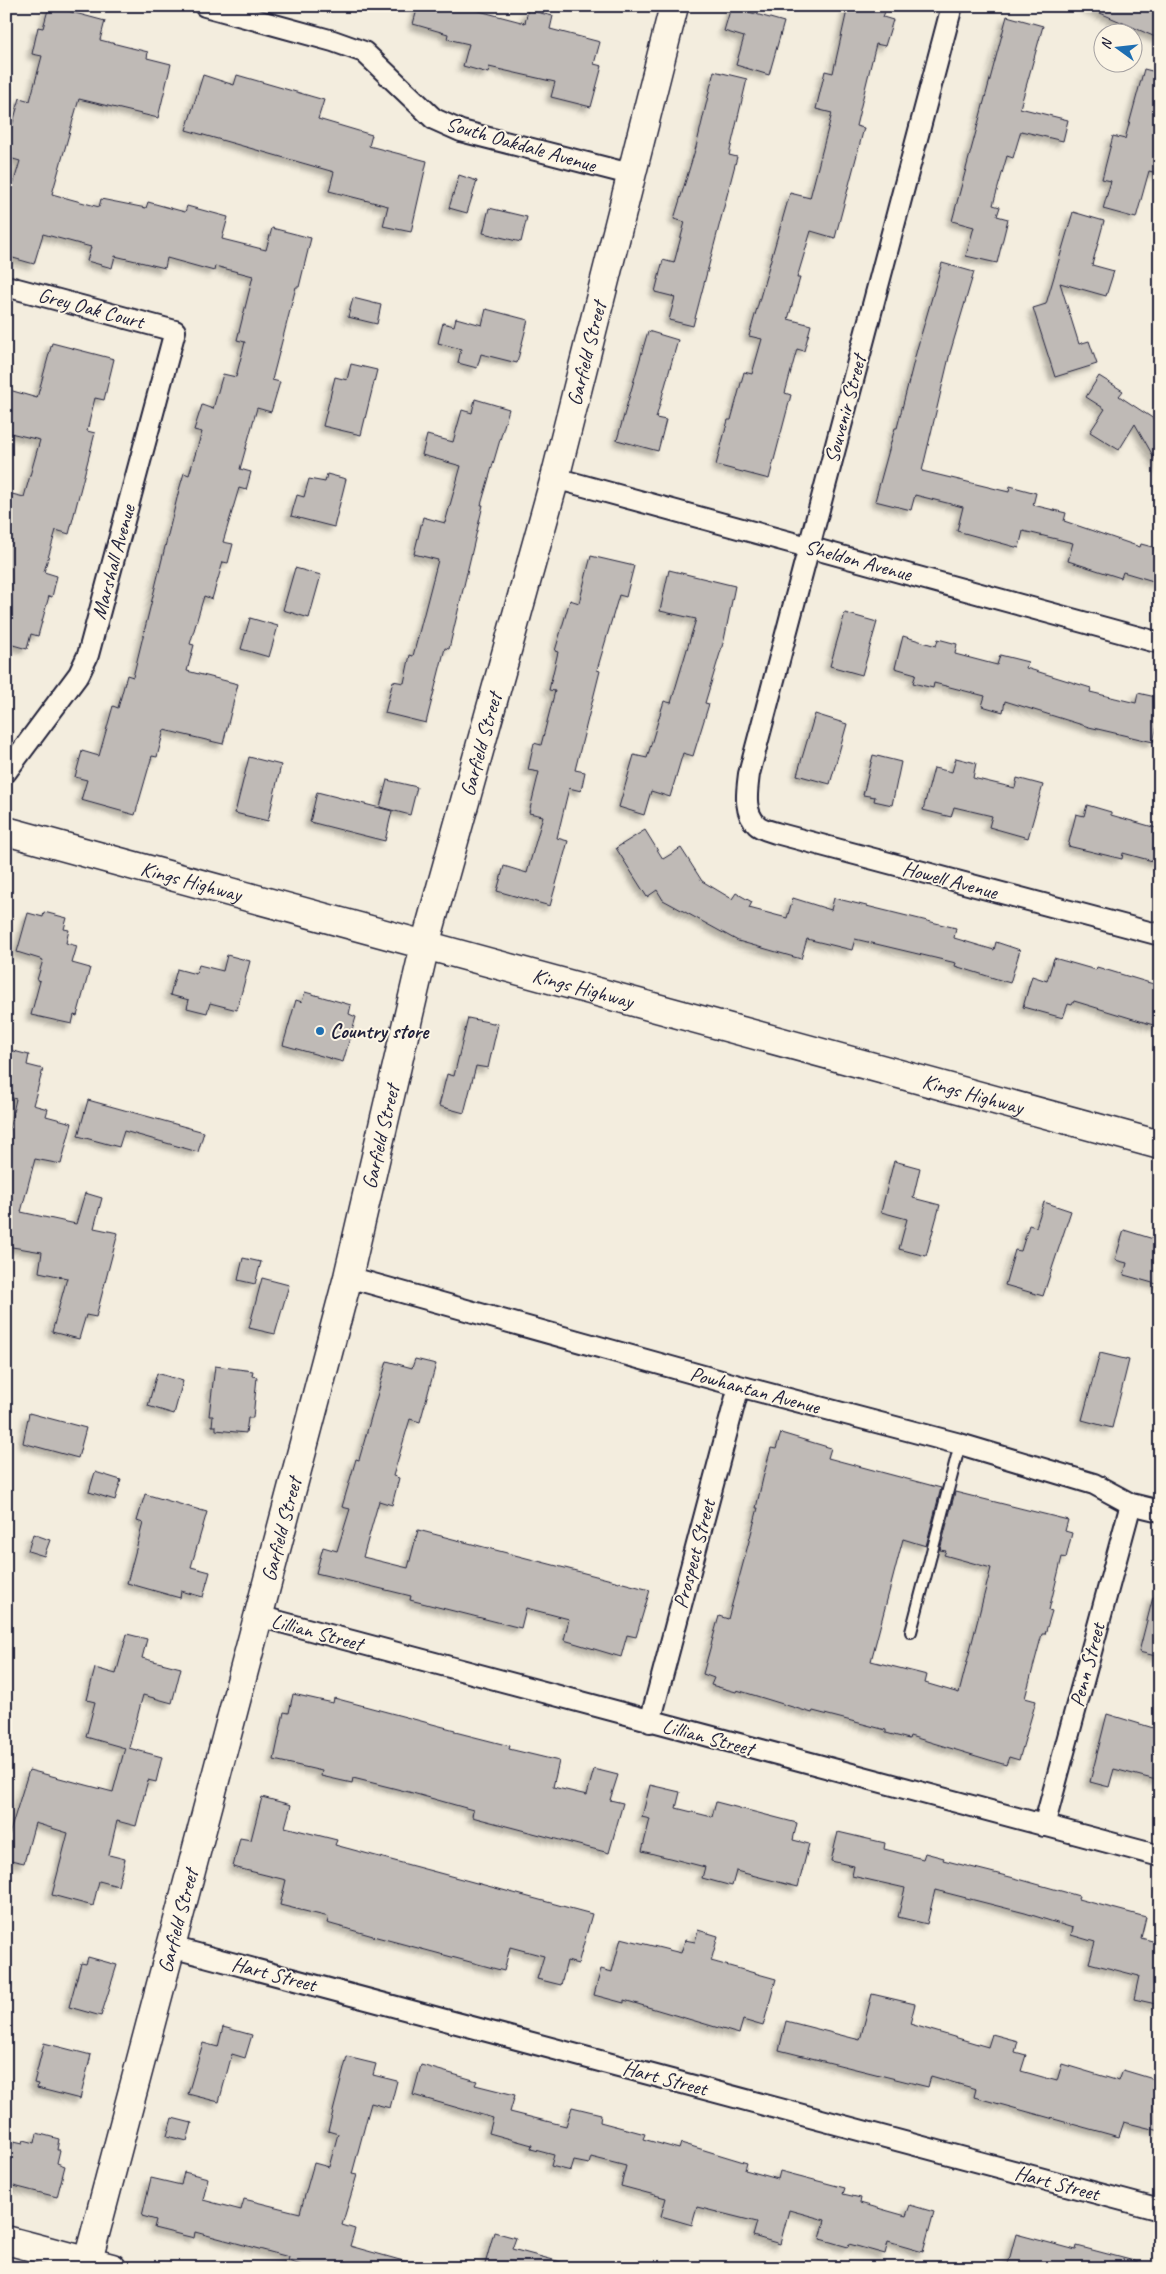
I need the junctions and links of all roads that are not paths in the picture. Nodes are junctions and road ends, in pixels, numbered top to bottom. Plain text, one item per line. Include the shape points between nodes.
1 (205, 6) edge
2 (674, 6) edge
3 (952, 6) edge
4 (630, 174) junction
5 (6, 286) edge
6 (175, 331) joint
7 (555, 478) junction
8 (809, 546) junction
9 (1160, 643) edge
10 (6, 772) edge
11 (748, 812) joint
12 (6, 831) edge
13 (1160, 935) edge
14 (425, 945) junction
15 (1160, 1145) edge
16 (348, 1277) junction
17 (739, 1386) junction
18 (960, 1444) junction
19 (1131, 1504) junction
20 (1160, 1512) edge
21 (258, 1616) junction
22 (911, 1632) dead end
23 (650, 1722) junction
24 (1044, 1826) junction
25 (1160, 1856) edge
26 (171, 1947) junction
27 (1160, 2210) edge
28 (6, 2240) edge
29 (95, 2266) edge

1 - 4 street, South Oakdale Avenue via 364,52 434,119 462,131
2 - 4 main road, Garfield Street
3 - 8 street, Souvenir Street
4 - 7 main road, Garfield Street
5 - 6 street, Grey Oak Court
6 - 10 street, Marshall Avenue via 88,655 79,674
7 - 8 street, Sheldon Avenue
7 - 14 main road, Garfield Street
8 - 9 street, Sheldon Avenue
8 - 11 street, Souvenir Street via 749,774
11 - 13 street, Howell Avenue via 757,825 776,833
12 - 14 main road, Kings Highway
14 - 15 main road, Kings Highway
14 - 16 main road, Garfield Street
16 - 17 street, Powhantan Avenue
16 - 21 main road, Garfield Street
17 - 18 street, Powhantan Avenue
17 - 23 street, Prospect Street
18 - 19 street, Powhantan Avenue via 1094,1484
18 - 22 lane
19 - 20 street, Powhantan Avenue
19 - 24 street, Penn Street
21 - 23 street, Lillian Street
21 - 26 main road, Garfield Street
23 - 24 street, Lillian Street
24 - 25 street, Lillian Street
26 - 27 street, Hart Street
26 - 29 main road, Garfield Street
28 - 29 main road

